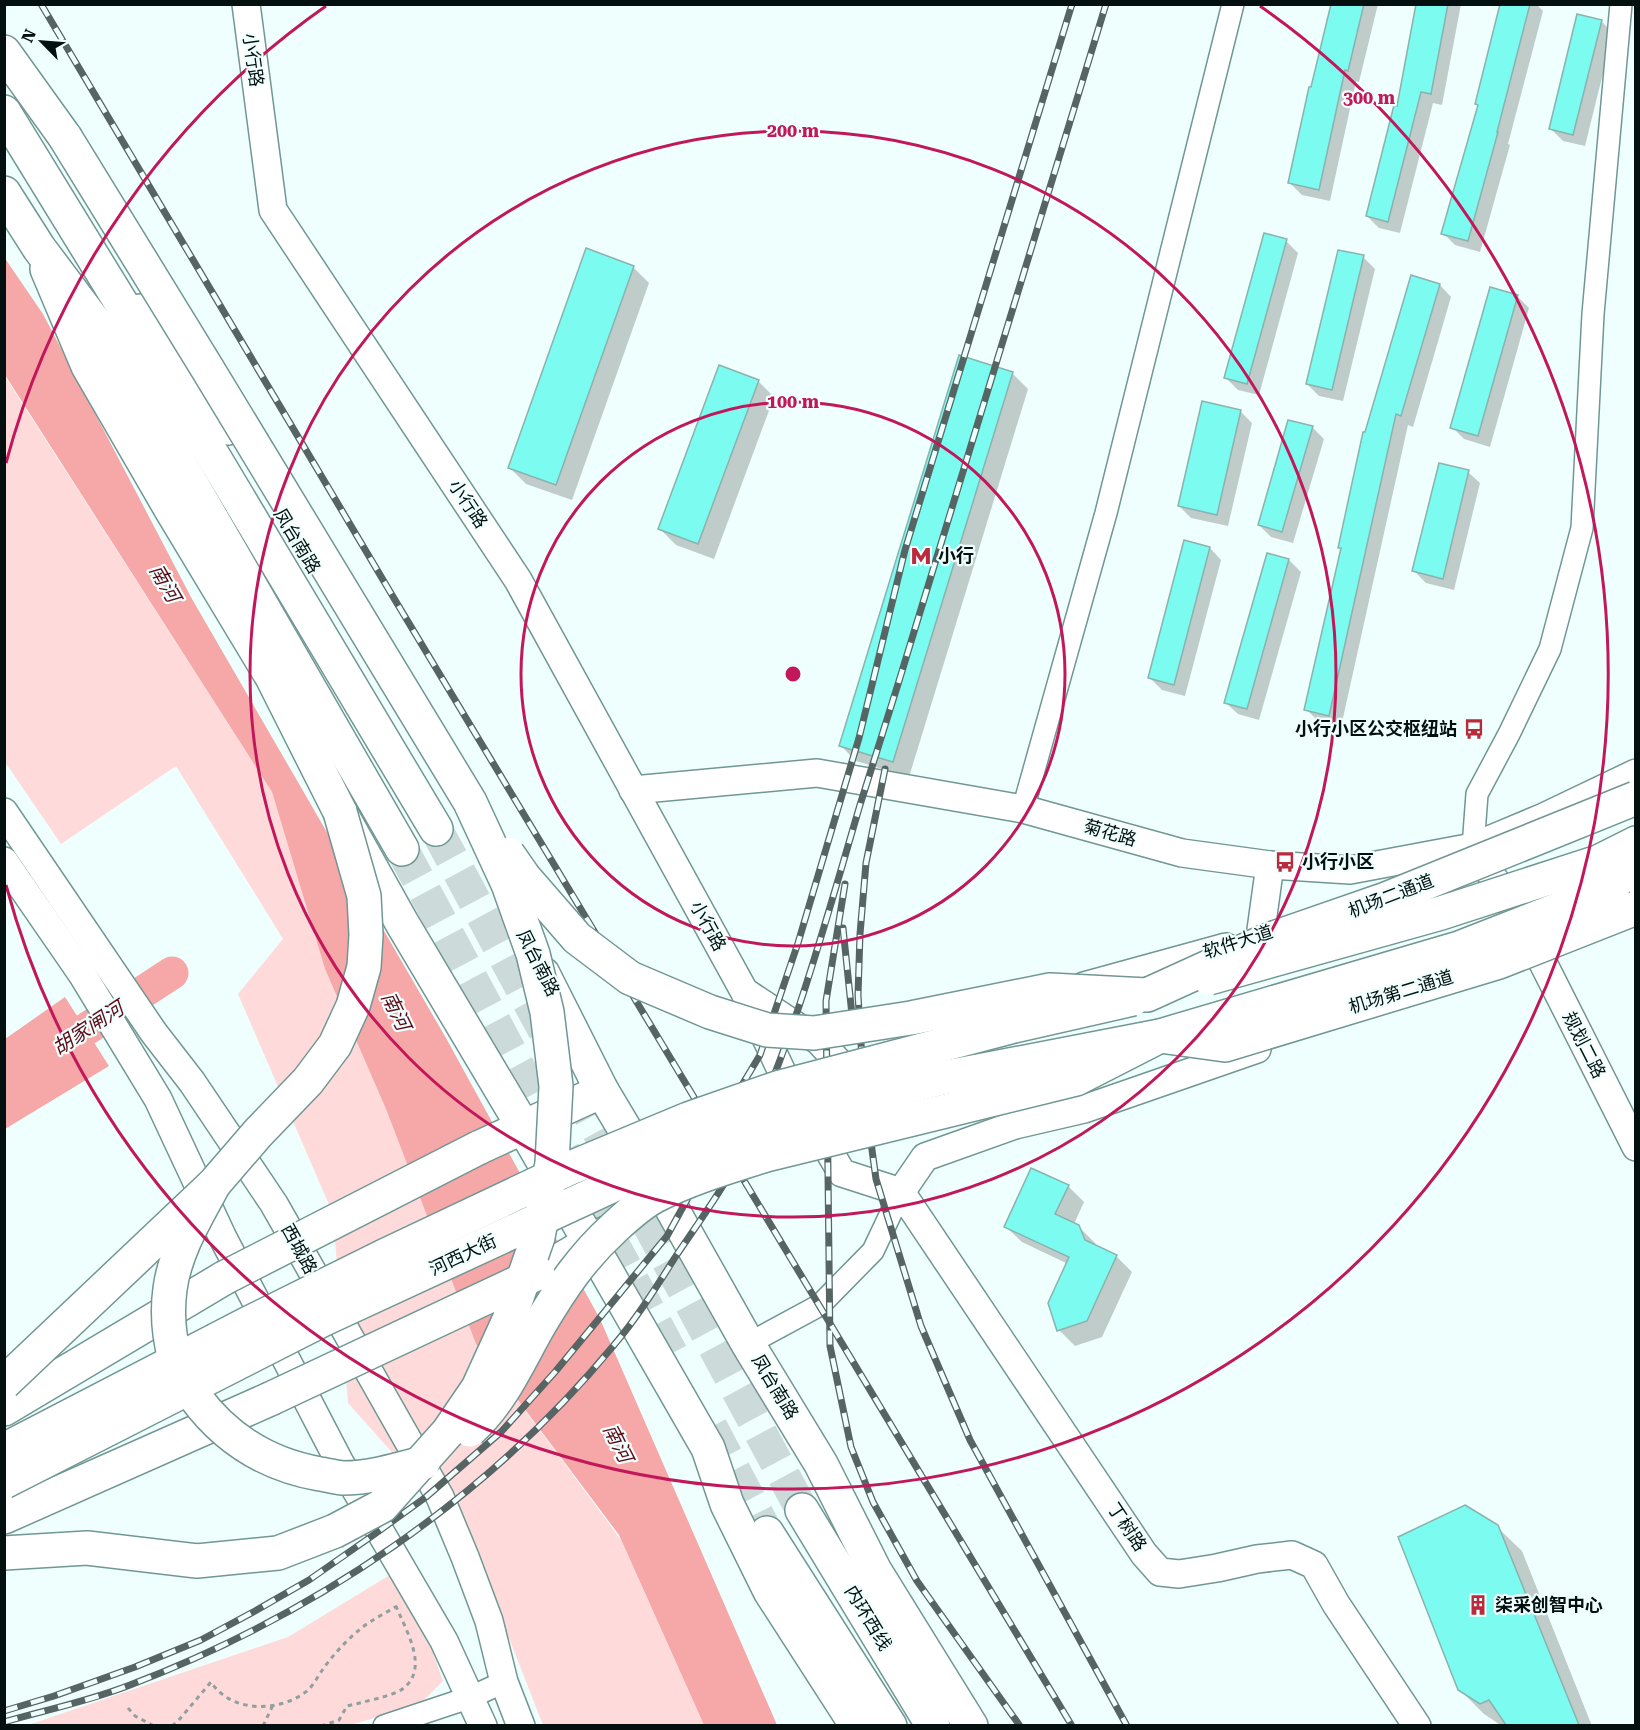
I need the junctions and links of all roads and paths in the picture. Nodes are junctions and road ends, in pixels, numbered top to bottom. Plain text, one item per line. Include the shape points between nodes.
1 (246, 4) edge
2 (1233, 4) edge
3 (1620, 4) edge
4 (4, 52) edge
5 (4, 112) edge
6 (4, 193) edge
7 (71, 222) junction
8 (39, 248) junction
9 (1635, 773) edge
10 (633, 790) junction
11 (1635, 798) edge
12 (470, 802) junction
13 (1023, 808) junction
14 (4, 812) edge
15 (340, 812) junction
16 (435, 830) tunnel mouth
17 (1635, 843) edge
18 (1473, 847) junction
19 (402, 849) tunnel mouth
20 (4, 861) edge
21 (1270, 865) junction
22 (1635, 877) edge
23 (1635, 900) edge
24 (1635, 908) edge
25 (1260, 937) junction
26 (1533, 943) junction
27 (533, 954) junction
28 (744, 991) junction
29 (1147, 995) junction
30 (1160, 1036) junction
31 (819, 1041) junction
32 (877, 1062) joint
33 (602, 1091) junction
34 (524, 1128) junction
35 (1635, 1147) edge
36 (925, 1157) junction
37 (214, 1184) junction
38 (901, 1192) junction
39 (667, 1200) junction
40 (589, 1242) junction
41 (748, 1344) junction
42 (4, 1383) edge
43 (4, 1409) edge
44 (4, 1450) edge
45 (4, 1482) edge
46 (802, 1510) tunnel mouth
47 (4, 1517) edge
48 (767, 1533) tunnel mouth
49 (4, 1553) edge
50 (393, 1598) dead end
51 (398, 1606) junction
52 (504, 1682) junction
53 (471, 1697) junction
54 (273, 1705) junction
55 (128, 1708) dead end
56 (154, 1725) edge
57 (172, 1725) edge
58 (263, 1725) edge
59 (321, 1725) edge
60 (384, 1725) edge
61 (483, 1725) edge
62 (521, 1725) edge
63 (857, 1725) edge
64 (890, 1725) edge
65 (933, 1725) edge
66 (971, 1725) edge
67 (1416, 1725) edge

1 - 10 street, 小行路 via 273,210 518,580
2 - 13 street via 1106,513
3 - 18 street via 1593,314 1582,528 1550,649 1477,794
4 - 12 main road, bridge via 65,137
5 - 7 main road, 凤台南路
6 - 8 main road
7 - 16 main road, 凤台南路
7 - 27 main road, 凤台南路 via 219,414 454,799
8 - 15 main road via 88,366 272,677
8 - 19 main road via 111,344
9 - 18 street, 软件大道
10 - 13 street, 菊花路 via 817,773
10 - 28 street, 小行路
11 - 29 main road, 机场二通道, bridge via 1386,900 1268,940
12 - 27 main road, bridge via 508,884
12 - 29 main road, bridge via 524,877 577,938 630,978 710,1012 767,1029 814,1033 1050,990
13 - 21 street, 菊花路 via 1182,853
14 - 52 street, 西城路 via 274,1204 440,1497 489,1621
15 - 34 main road, bridge
15 - 37 main road, bridge via 364,896 364,967 353,1006 334,1045 308,1082
17 - 29 main road, 软件大道, bridge via 1598,862 1441,913
18 - 21 street, 菊花路 via 1350,870
18 - 25 street, 软件大道
18 - 26 street
20 - 53 street via 82,974 158,1099 223,1238 339,1461 444,1641
21 - 25 street
22 - 30 main road, bridge via 1459,948
23 - 26 street
24 - 30 main road, 机场第二通道, bridge via 1499,962 1225,1045
25 - 31 street, 软件大道 via 915,1030
26 - 35 street, 规划二路
26 - 36 street via 1331,1024 1084,1109 1015,1125
27 - 33 main road, 凤台南路
27 - 49 main road, bridge via 547,1012 556,1086 552,1164 538,1238 509,1320 478,1388 448,1432 382,1506 335,1531 278,1554 197,1561 87,1548
28 - 31 street, 小行路
28 - 38 street, 小行路 via 782,1072 842,1173
29 - 32 main road, 软件大道, bridge
30 - 37 main road, bridge via 1076,1079 766,1155 653,1197 629,1213 582,1260 485,1416 432,1460 380,1474 342,1478 306,1472 261,1456 229,1434 183,1380 172,1351 170,1289 179,1250
30 - 45 main road, 河西大街, bridge via 942,1078 787,1118 685,1152 322,1320
31 - 36 street, 小行路
32 - 44 main road, 河西大街, bridge via 777,1088 688,1119 568,1169 336,1280
33 - 34 main road
33 - 39 main road, 凤台南路
34 - 40 main road
34 - 43 main road, bridge via 224,1278
36 - 38 street
37 - 42 main road, bridge
38 - 41 street via 873,1251 820,1305
38 - 67 street, 丁树路 via 1144,1554 1160,1572 1179,1574 1292,1555 1314,1565
39 - 40 main road
39 - 41 main road, 凤台南路
40 - 47 main road, bridge via 538,1273 270,1399
40 - 63 main road via 708,1448 726,1504 770,1591
41 - 66 main road, 凤台南路 via 821,1464 875,1571
46 - 65 main road, 内环西线
48 - 64 main road
50 - 51 path
51 - 54 path via 359,1630 308,1690
51 - 59 path via 416,1657 416,1669 410,1680 400,1690 347,1706 339,1720
52 - 53 street
52 - 62 street, 西城路
53 - 60 street
53 - 61 street
54 - 57 path via 257,1707 235,1701 211,1682
54 - 58 path
55 - 56 path

